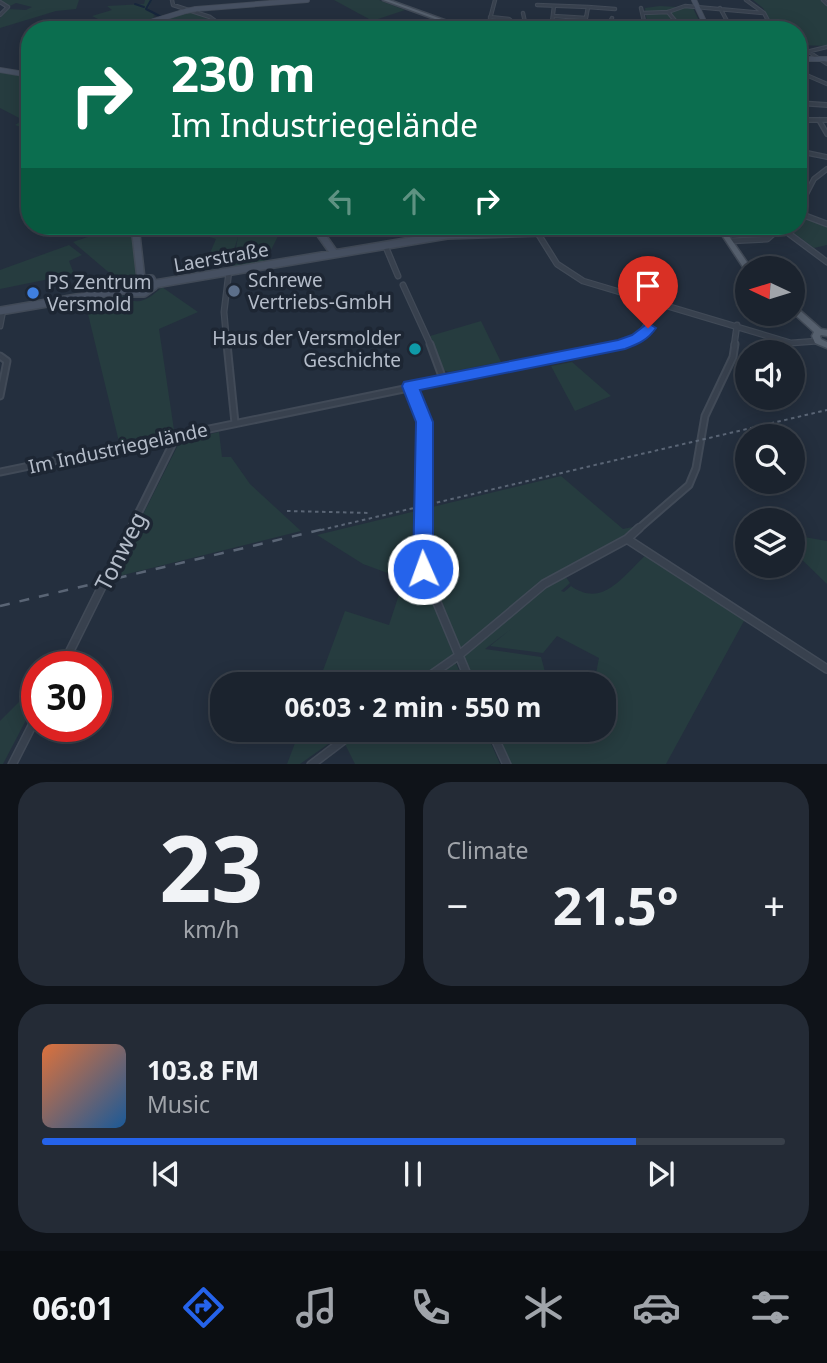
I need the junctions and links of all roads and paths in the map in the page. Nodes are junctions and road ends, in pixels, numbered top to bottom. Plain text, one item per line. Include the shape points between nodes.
1 (172, 0) edge
2 (307, 0) edge
3 (385, 0) edge
4 (495, 0) edge
5 (694, 0) edge
6 (746, 0) edge
7 (823, 0) edge
8 (0, 2) edge
9 (827, 4) edge
10 (537, 5) dead end
11 (554, 6) junction
12 (697, 6) junction
13 (588, 7) junction
14 (720, 8) junction
15 (615, 9) dead end
16 (642, 10) joint
17 (668, 12) junction
18 (763, 12) junction
19 (523, 13) dead end
20 (0, 14) edge
21 (554, 16) junction
22 (580, 18) junction
23 (612, 18) dead end
24 (148, 21) edge
25 (216, 21) edge
26 (444, 21) edge
27 (511, 21) edge
28 (525, 21) edge
29 (553, 21) edge
30 (580, 21) edge
31 (610, 21) edge
32 (644, 21) edge
33 (675, 21) edge
34 (704, 21) edge
35 (727, 21) edge
36 (768, 21) edge
37 (827, 47) edge
38 (808, 52) joint
39 (807, 58) edge
40 (820, 60) junction
41 (827, 62) edge
42 (0, 70) edge
43 (21, 74) edge
44 (807, 75) edge
45 (827, 85) edge
46 (807, 104) edge
47 (827, 105) edge
48 (807, 120) edge
49 (819, 120) junction
50 (827, 120) edge
51 (827, 134) edge
52 (807, 153) edge
53 (827, 157) edge
54 (827, 169) edge
55 (807, 193) edge
56 (807, 215) edge
57 (827, 224) edge
58 (136, 235) edge
59 (321, 235) edge
60 (449, 235) edge
61 (539, 235) edge
62 (726, 235) edge
63 (771, 235) edge
64 (792, 235) edge
65 (730, 241) junction
66 (385, 245) junction
67 (334, 254) junction
68 (740, 256) edge
69 (827, 262) edge
70 (229, 271) junction
71 (398, 276) dead end
72 (141, 279) junction
73 (155, 284) junction
74 (402, 285) dead end
75 (129, 289) junction
76 (659, 306) junction
77 (2, 310) edge
78 (805, 321) edge
79 (735, 325) edge
80 (0, 326) edge
81 (737, 326) joint
82 (823, 338) edge
83 (0, 356) edge
84 (2, 379) edge
85 (443, 379) junction
86 (410, 386) junction
87 (0, 396) edge
88 (235, 423) junction
89 (177, 435) junction
90 (0, 472) edge
91 (627, 539) junction
92 (70, 651) edge
93 (458, 656) junction
94 (827, 668) edge
95 (435, 672) edge
96 (465, 672) edge
97 (24, 742) edge
98 (342, 742) edge
99 (496, 742) edge
100 (13, 764) edge
101 (313, 764) edge
102 (507, 764) edge

1 - 25 street via 173,5
2 - 24 main road, bridge via 196,9
3 - 26 main road
4 - 27 street via 490,18
5 - 12 main road
6 - 18 street
7 - 9 street
8 - 20 street via 8,7
10 - 11 street
11 - 13 street
11 - 21 street
12 - 14 street
12 - 17 street
12 - 34 main road
13 - 15 street
13 - 22 street via 586,18
14 - 18 street
14 - 35 street
16 - 17 street
16 - 32 street
17 - 33 street
18 - 36 street
19 - 28 street
21 - 22 street
21 - 29 street
22 - 30 street
23 - 31 street
37 - 38 street
38 - 40 street
39 - 40 main road
40 - 41 main road
42 - 43 main road
44 - 45 street
46 - 47 street
48 - 49 street
49 - 50 street
49 - 51 street
52 - 53 street
54 - 55 street via 814,179
56 - 57 street
58 - 72 main road
59 - 67 main road
60 - 66 main road, Laerstraße
61 - 76 street via 566,272
62 - 65 main road
63 - 65 street
64 - 69 street
65 - 68 main road
66 - 67 main road, Laerstraße
66 - 71 street
67 - 70 main road, Laerstraße
70 - 73 main road, Laerstraße
70 - 88 street, Im Industriegelände via 224,312
72 - 73 main road
72 - 75 main road
73 - 75 main road, Laerstraße via 140,294
74 - 85 street
75 - 77 main road
76 - 79 street
76 - 85 street, Im Industriegelände via 648,328 637,339 620,345
77 - 80 street
78 - 82 main road
81 - 82 street via 791,343
81 - 91 street via 733,357 705,415 694,476
83 - 84 street via 7,361
84 - 87 street
85 - 86 street, Im Industriegelände
86 - 88 street, Im Industriegelände
86 - 93 street via 424,422 423,569
88 - 89 street, Im Industriegelände
89 - 90 street, Im Industriegelände
89 - 92 street, Tonweg
91 - 93 street via 544,584
91 - 94 street
93 - 95 street
93 - 96 street
97 - 100 street
98 - 101 street
99 - 102 street

